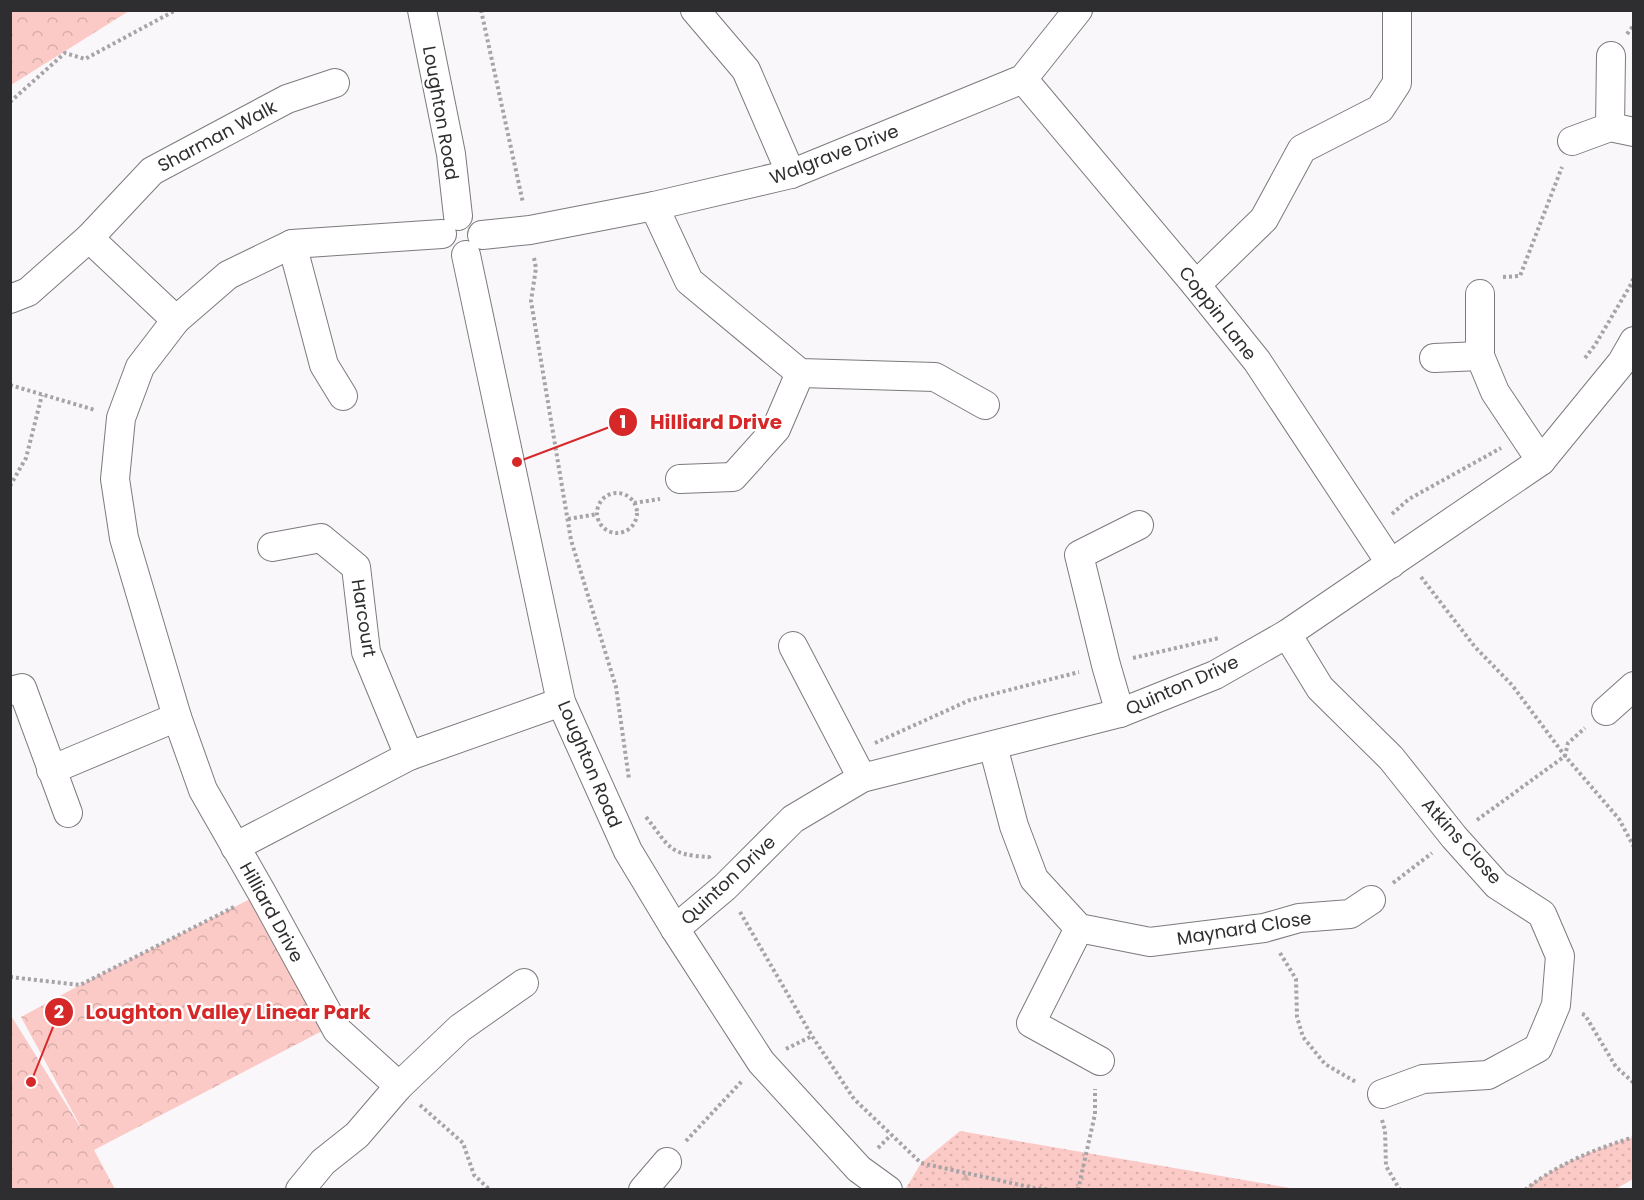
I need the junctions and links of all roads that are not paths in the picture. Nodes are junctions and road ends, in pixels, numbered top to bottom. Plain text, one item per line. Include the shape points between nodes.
1 (422, 10) edge
2 (695, 10) edge
3 (1078, 10) edge
4 (1397, 10) edge
5 (1611, 56) dead end
6 (1023, 79) junction
7 (335, 83) dead end
8 (1622, 129) edge
9 (1572, 141) road end
10 (791, 174) junction
11 (654, 206) junction
12 (450, 225) junction
13 (89, 238) junction
14 (292, 244) junction
15 (474, 245) junction
16 (1196, 285) junction
17 (1480, 294) road end
18 (10, 300) edge
19 (176, 320) junction
20 (1480, 356) junction
21 (1630, 357) edge
22 (1434, 358) dead end
23 (800, 373) junction
24 (343, 396) dead end
25 (985, 405) dead end
26 (1541, 461) junction
27 (680, 479) dead end
28 (1139, 525) dead end
29 (272, 546) dead end
30 (1397, 560) junction
31 (1287, 634) junction
32 (793, 646) dead end
33 (1634, 686) edge
34 (10, 691) edge
35 (561, 702) junction
36 (1606, 711) road end
37 (1120, 713) junction
38 (177, 717) junction
39 (993, 746) junction
40 (409, 756) junction
41 (856, 766) junction
42 (51, 770) junction
43 (68, 813) dead end
44 (236, 847) junction
45 (1371, 900) road end
46 (1079, 928) junction
47 (675, 929) junction
48 (524, 983) dead end
49 (1100, 1061) road end
50 (399, 1086) junction
51 (1374, 1098) road end
52 (667, 1162) road end
53 (300, 1190) edge
54 (643, 1190) edge
55 (888, 1190) edge

1 - 12 street, Loughton Road via 451,154
2 - 10 street via 746,70
3 - 6 street, Walgrave Drive
4 - 16 street via 1397,83 1380,109 1302,149 1263,219
5 - 8 street
6 - 10 street, Walgrave Drive
6 - 16 street, Coppin Lane
7 - 13 street, Sharman Walk via 287,99 152,171
8 - 9 street
10 - 11 street, Walgrave Drive
11 - 15 street, Walgrave Drive
11 - 23 street via 689,281
12 - 14 street, Hilliard Drive
12 - 15 street via 472,218 477,223
13 - 18 street, Sharman Walk via 28,292
13 - 19 street
14 - 19 street, Hilliard Drive via 228,275
14 - 24 street via 324,365
15 - 35 street, Loughton Road
16 - 30 street, Coppin Lane via 1257,361 1370,533
17 - 20 street
19 - 38 street, Hilliard Drive via 140,367 122,418 115,479 124,538
20 - 22 street
20 - 26 street via 1495,392
21 - 26 street, Quinton Drive
23 - 25 street via 935,377
23 - 27 street via 776,429 733,477
26 - 30 street, Quinton Drive
28 - 37 street via 1075,546
29 - 40 street, Harcourt via 321,538 356,567 366,652
30 - 31 street, Quinton Drive
31 - 37 street, Quinton Drive via 1215,675
31 - 51 street, Atkins Close via 1320,688 1391,758 1497,885 1542,914 1560,956 1556,1005 1538,1048 1488,1075 1423,1079
32 - 41 street
33 - 36 street
34 - 42 street via 22,688
35 - 40 street
35 - 47 street, Loughton Road via 628,851
37 - 39 street, Quinton Drive
38 - 42 street
38 - 44 street, Hilliard Drive via 203,789
39 - 41 street, Quinton Drive
39 - 46 street via 1014,826 1034,879
40 - 44 street
41 - 47 street, Quinton Drive
42 - 43 street
44 - 50 street, Hilliard Drive via 337,1030
45 - 46 street, Maynard Close via 1350,914 1299,918 1264,928 1150,942
46 - 49 street via 1032,1023
47 - 55 street, Loughton Road via 761,1062 859,1169
48 - 50 street via 460,1028
50 - 53 street via 357,1135 323,1162
52 - 54 street

